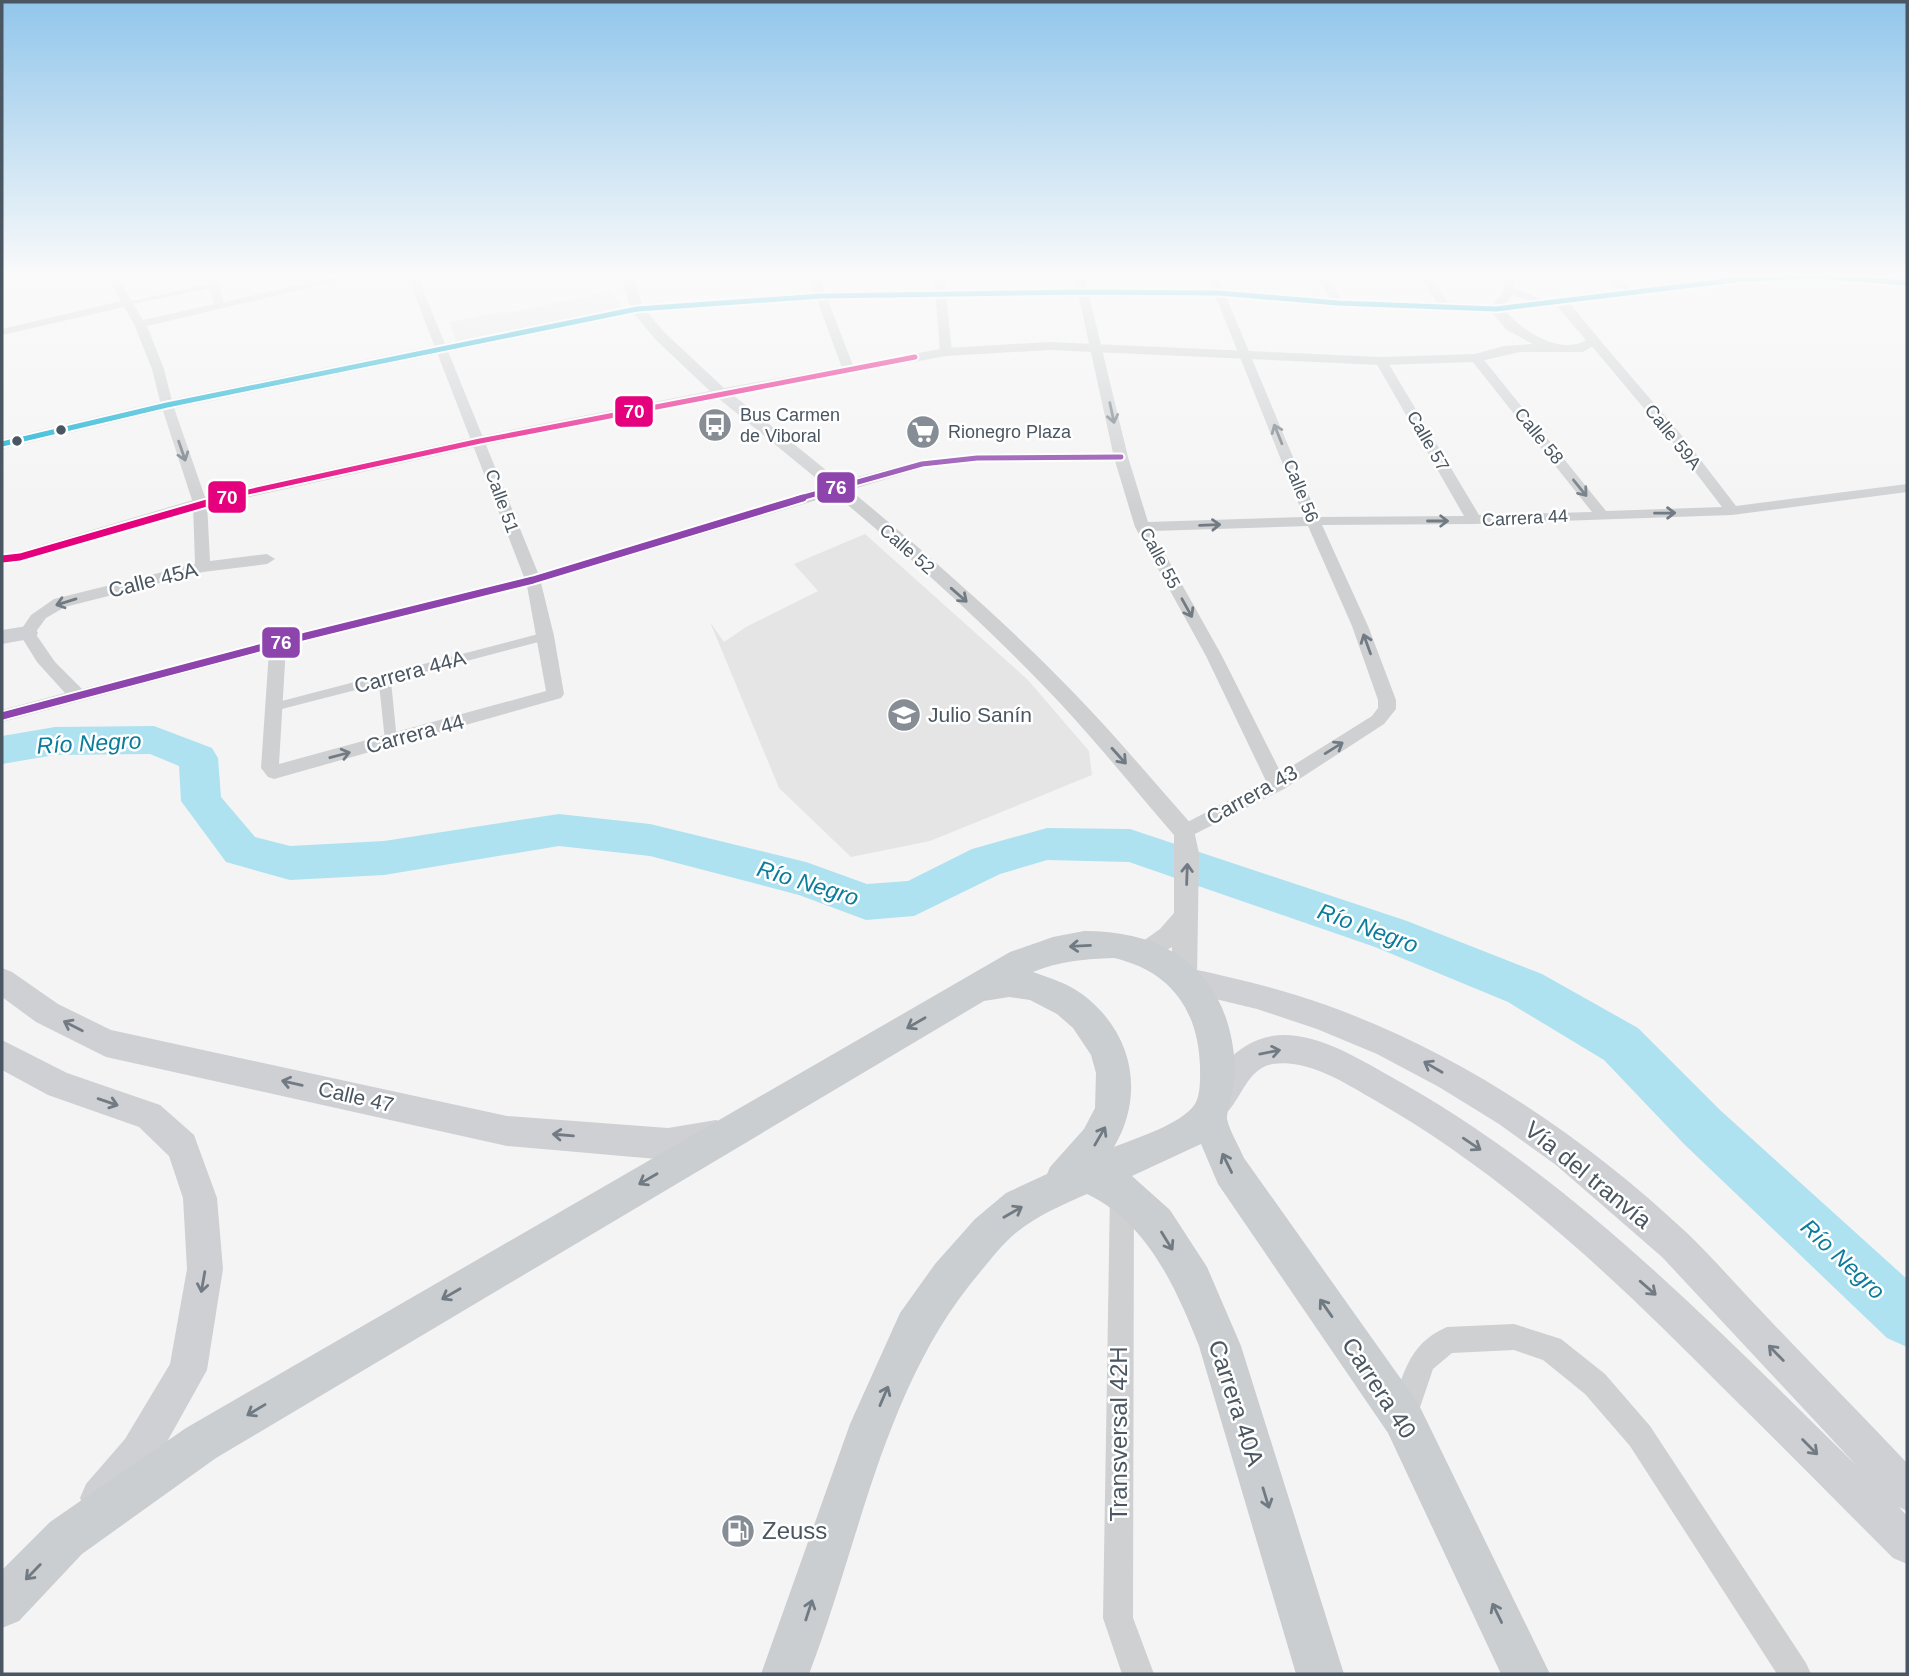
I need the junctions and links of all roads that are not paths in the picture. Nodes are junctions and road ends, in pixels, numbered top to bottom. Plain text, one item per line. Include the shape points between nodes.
1 (152, 353) edge
2 (420, 353) edge
3 (443, 353) edge
4 (678, 353) edge
5 (842, 353) edge
6 (939, 353) edge
7 (1099, 353) edge
8 (1176, 353) edge
9 (1245, 353) edge
10 (1491, 353) edge
11 (1604, 353) edge
12 (1247, 357) junction
13 (1476, 358) junction
14 (1381, 361) junction
15 (848, 368) junction
16 (721, 393) junction
17 (167, 405) junction
18 (480, 441) junction
19 (2, 444) edge
20 (1121, 457) junction
21 (836, 487) junction
22 (1907, 488) edge
23 (200, 503) junction
24 (1731, 511) junction
25 (1601, 514) junction
26 (1474, 520) junction
27 (1313, 522) junction
28 (1142, 527) junction
29 (2, 559) edge
30 (267, 559) dead end
31 (203, 567) junction
32 (533, 580) junction
33 (42, 612) joint
34 (27, 633) junction
35 (547, 636) junction
36 (2, 637) edge
37 (278, 643) junction
38 (385, 680) junction
39 (77, 694) junction
40 (555, 694) joint
41 (274, 707) junction
42 (1387, 709) joint
43 (2, 716) edge
44 (391, 741) junction
45 (1277, 784) junction
46 (1185, 832) junction
47 (1185, 916) junction
48 (1148, 951) junction
49 (1186, 978) junction
50 (2, 981) edge
51 (975, 989) junction
52 (2, 1054) edge
53 (1208, 1117) junction
54 (728, 1132) junction
55 (1088, 1185) junction
56 (1403, 1418) junction
57 (1907, 1491) edge
58 (66, 1538) junction
59 (1907, 1544) edge
60 (2, 1604) edge
61 (785, 1674) edge
62 (1138, 1674) edge
63 (1320, 1674) edge
64 (1526, 1674) edge
65 (1794, 1674) edge

1 - 17 street
2 - 17 street
3 - 18 street, Calle 51
4 - 16 street, Calle 52
5 - 15 street
6 - 15 street
7 -> 20 street, Calle 55
8 - 12 street
9 - 12 street, Calle 56
10 - 13 street
11 - 24 street, Calle 59A
12 - 14 street
27 -> 12 street, Calle 56
13 - 14 street
13 -> 25 street, Calle 58
14 - 26 street, Calle 57
15 - 16 street
16 - 18 street
16 - 21 street, Calle 52
17 - 19 street
17 -> 23 street
18 - 23 street
18 - 32 street, Calle 51
20 - 21 street via 977,458 922,464
20 - 28 street, Calle 55
21 - 32 street
21 -> 46 street, Calle 52 via 983,616 1066,697
22 - 24 street, Carrera 44
23 - 29 street
23 - 31 street
25 -> 24 street, Carrera 44
25 - 26 street, Carrera 44
27 -> 26 street, Carrera 44
28 -> 27 street, Carrera 44
42 -> 27 street, Calle 56 via 1360,626
28 -> 45 street, Calle 55 via 1214,656
30 - 31 street, Calle 45A
31 -> 33 street, Calle 45A via 60,603
32 - 35 street, Calle 51
32 - 37 street
33 - 34 street
34 - 36 main road
34 - 39 street via 60,681
35 - 38 street, Carrera 44A
35 - 40 street, Calle 51
37 - 39 street
37 - 41 street
38 - 41 street, Carrera 44A
38 - 44 street
39 - 43 street
40 - 44 street, Carrera 44
41 -> 44 street, Carrera 44 via 270,768 274,772
45 -> 42 street, Carrera 43 via 1378,720
45 - 46 street, Carrera 43
47 -> 46 street, Carrera 43
47 - 48 street via 1170,936
47 - 49 street, Carrera 43
48 - 49 main road
48 -> 51 main road via 1101,945 1048,950
49 - 53 main road via 1211,1025 1220,1070
57 -> 49 main road, Vía del tranvía via 1674,1245 1501,1106 1425,1062 1351,1027
54 -> 50 main road, Calle 47 via 668,1144 507,1131 106,1043 47,1013
51 -> 54 main road
55 -> 51 main road via 1094,1146 1115,1096 1114,1068 1103,1041 1090,1021 1040,988 1008,983
52 -> 58 main road via 59,1085 149,1116 183,1146 201,1198 205,1269 188,1370 139,1453
53 - 55 main road via 1188,1134
56 -> 53 main road, Carrera 40 via 1231,1171
53 -> 59 main road via 1240,1068 1259,1053 1275,1050 1297,1051 1338,1064 1397,1094 1549,1202 1652,1292
54 -> 58 main road via 201,1443
61 -> 55 main road via 863,1447 907,1340 950,1276 1003,1218
55 - 62 street, Transversal 42H via 1118,1618
55 -> 63 main road, Carrera 40A via 1156,1224 1193,1281 1220,1346
64 -> 56 main road, Carrera 40
56 - 65 street via 1422,1360 1447,1340 1514,1336 1552,1349 1595,1384 1640,1436
58 -> 60 main road

